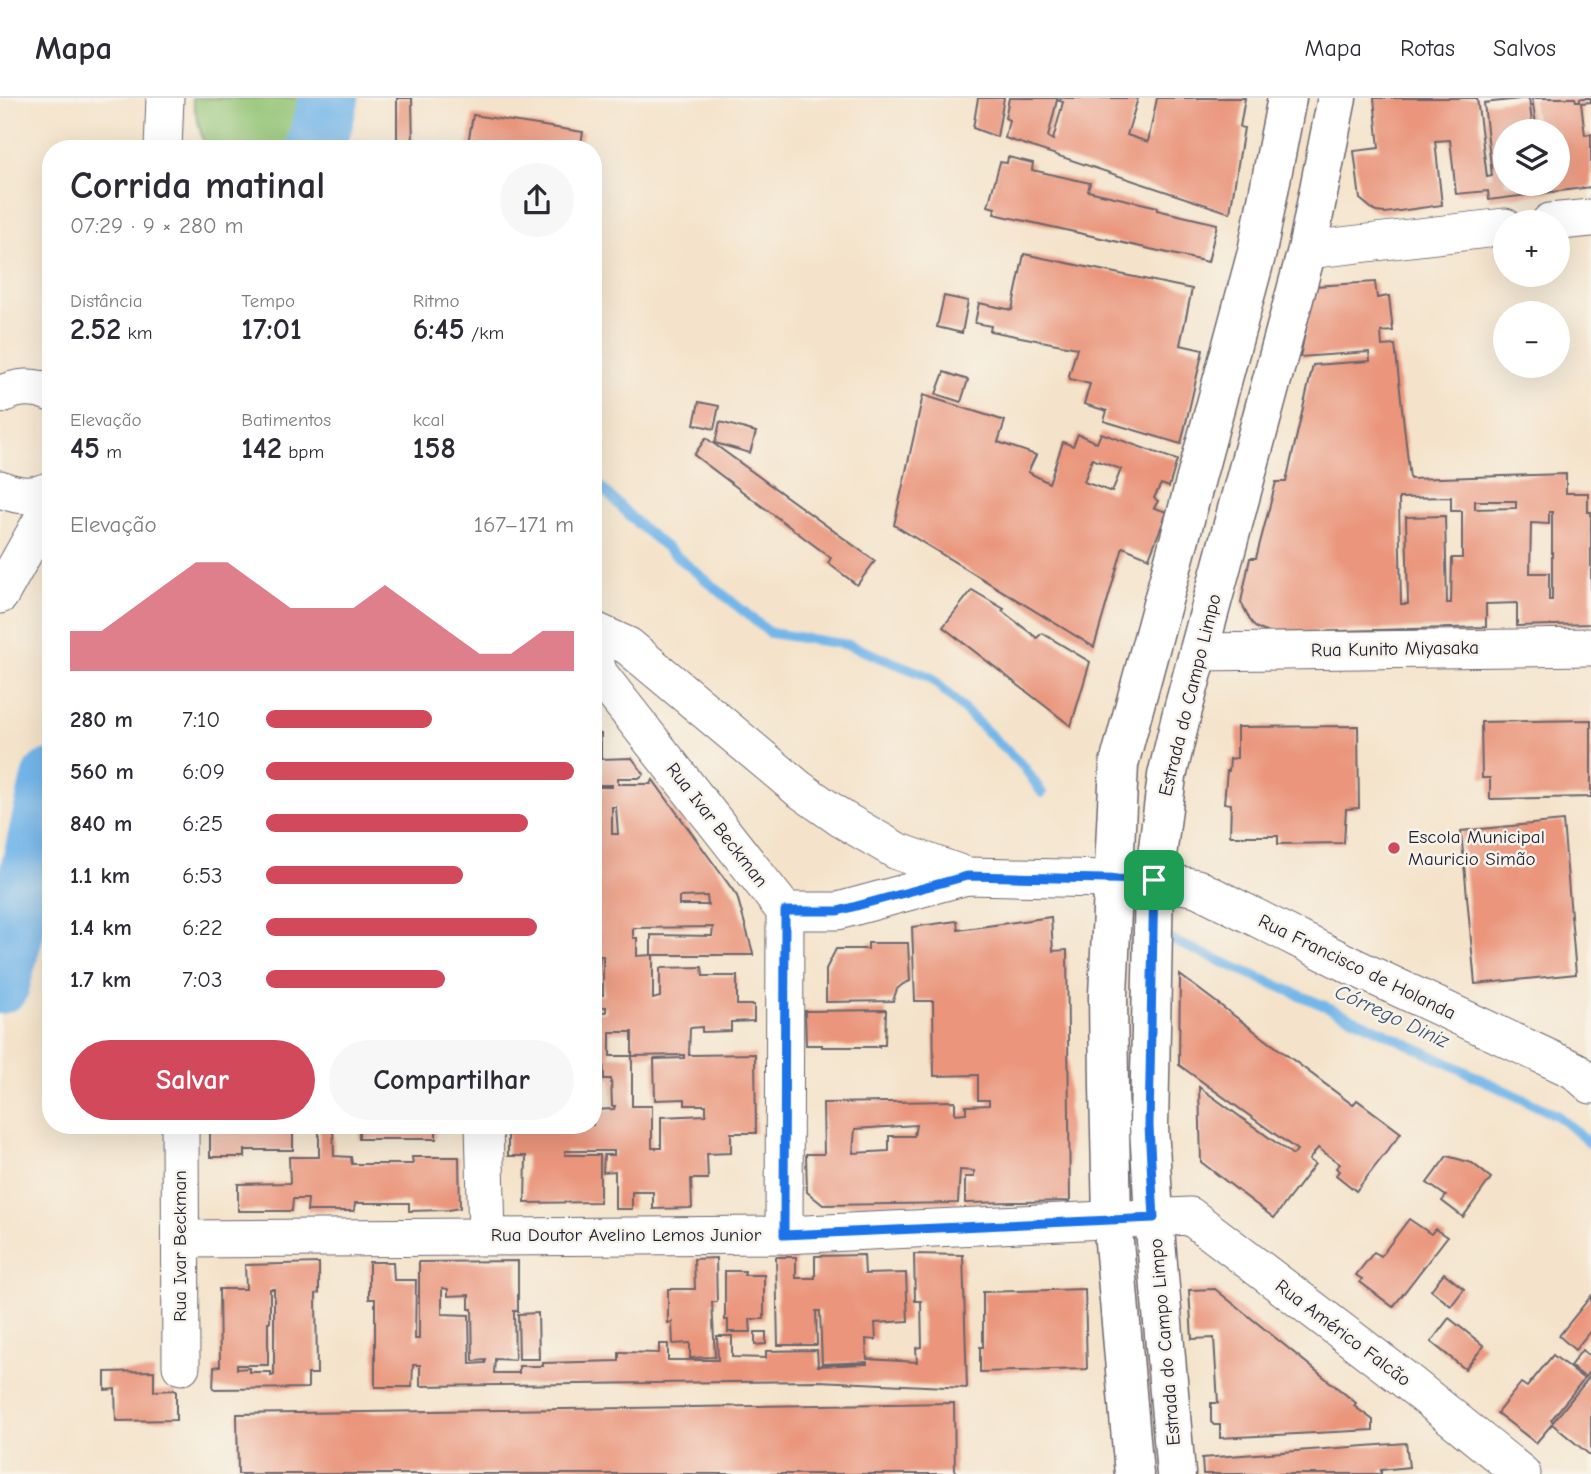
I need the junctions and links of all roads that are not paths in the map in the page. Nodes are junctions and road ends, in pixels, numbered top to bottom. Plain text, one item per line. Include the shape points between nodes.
1 (165, 98) edge
2 (1287, 98) edge
3 (1337, 98) edge
4 (163, 140) edge
5 (1591, 218) edge
6 (1570, 220) edge
7 (1493, 228) edge
8 (1307, 250) junction
9 (0, 489) edge
10 (42, 493) edge
11 (42, 520) edge
12 (0, 595) edge
13 (602, 634) edge
14 (1591, 647) edge
15 (1198, 652) junction
16 (602, 677) edge
17 (967, 876) junction
18 (1113, 880) junction
19 (1154, 880) junction
20 (785, 911) junction
21 (1585, 1074) edge
22 (180, 1134) edge
23 (484, 1134) edge
24 (1154, 1218) junction
25 (1112, 1219) junction
26 (784, 1235) junction
27 (487, 1236) junction
28 (181, 1239) junction
29 (181, 1366) dead end
30 (1134, 1474) edge
31 (1176, 1474) edge
32 (1522, 1474) edge

1 - 4 street
2 - 18 main road via 1257,252 1119,764
3 - 8 main road, Estrada do Campo Limpo
5 - 6 street
7 - 8 street
8 - 15 main road, Estrada do Campo Limpo
9 - 10 street via 14,495
11 - 12 street
13 - 17 street via 628,646 799,789 842,818 897,851
14 - 15 street, Rua Kunito Miyasaka
15 - 19 main road, Estrada do Campo Limpo via 1167,776
16 - 20 street, Rua Ivar Beckman
17 - 18 street
17 - 20 street via 838,911
18 - 19 street, Rua Francisco de Holanda
18 - 25 main road via 1108,995
19 - 21 street, Rua Francisco de Holanda via 1197,888
19 - 24 main road, Estrada do Campo Limpo via 1149,1126
20 - 26 street
22 - 28 street, Rua Ivar Beckman
23 - 27 street
24 - 25 street, Rua Doutor Avelino Lemos Junior
24 - 31 main road, Estrada do Campo Limpo
24 - 32 street, Rua Américo Falcão via 1190,1216
25 - 26 street, Rua Doutor Avelino Lemos Junior
25 - 30 main road
26 - 27 street, Rua Doutor Avelino Lemos Junior
27 - 28 street, Rua Doutor Avelino Lemos Junior
28 - 29 street, Rua Ivar Beckman

